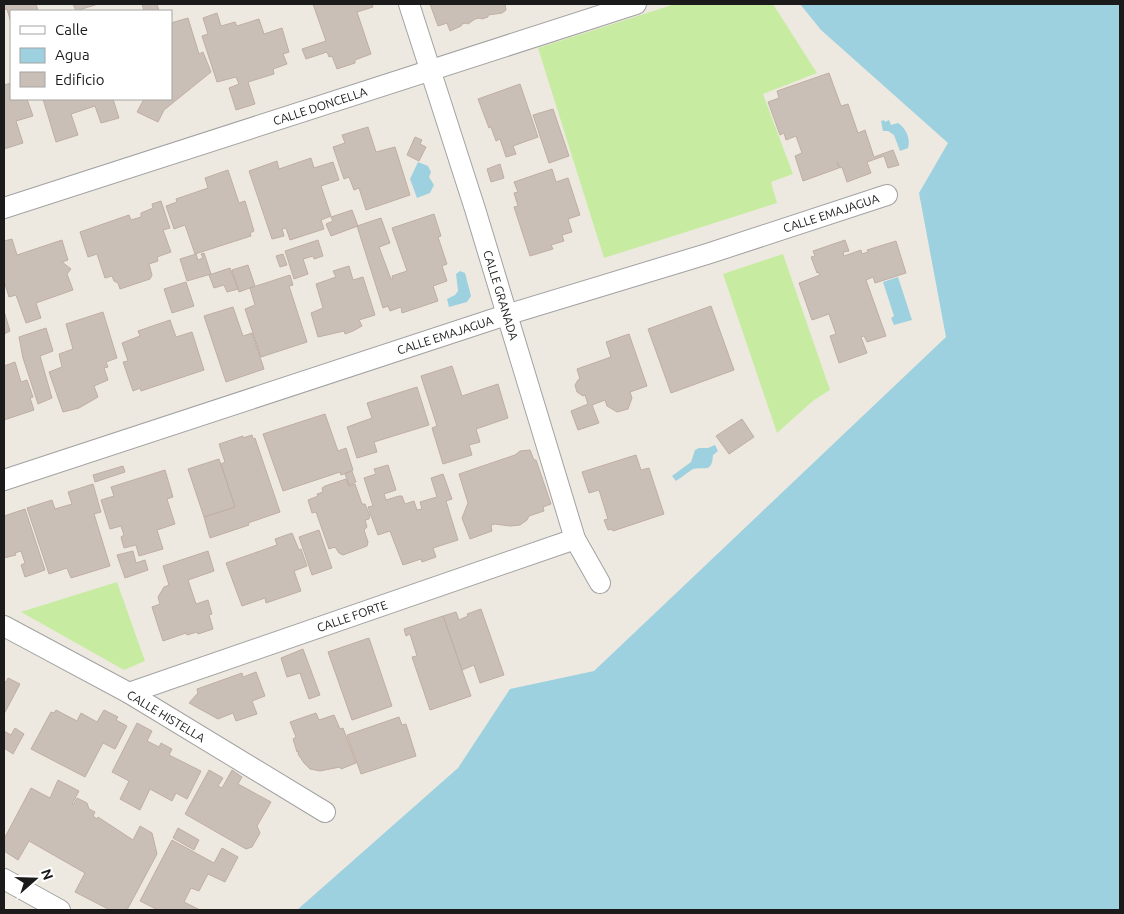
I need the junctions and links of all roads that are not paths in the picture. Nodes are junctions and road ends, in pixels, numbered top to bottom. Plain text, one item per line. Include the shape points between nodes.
1 (409, 4) edge
2 (636, 4) edge
3 (430, 70) junction
4 (887, 195) dead end
5 (4, 208) edge
6 (506, 315) junction
7 (4, 480) edge
8 (575, 539) junction
9 (600, 583) dead end
10 (4, 626) edge
11 (129, 693) junction
12 (325, 812) dead end
13 (4, 879) edge
14 (60, 910) edge

1 - 3 street, CALLE GRANADA
2 - 3 street, CALLE DONCELLA
3 - 5 street, CALLE DONCELLA
3 - 6 street, CALLE GRANADA
4 - 6 street, CALLE EMAJAGUA via 690,260
6 - 7 street, CALLE EMAJAGUA
6 - 8 street, CALLE GRANADA
8 - 9 street, CALLE GRANADA
8 - 11 street, CALLE FORTE
10 - 11 street, CALLE HISTELLA
11 - 12 street, CALLE HISTELLA
13 - 14 street

